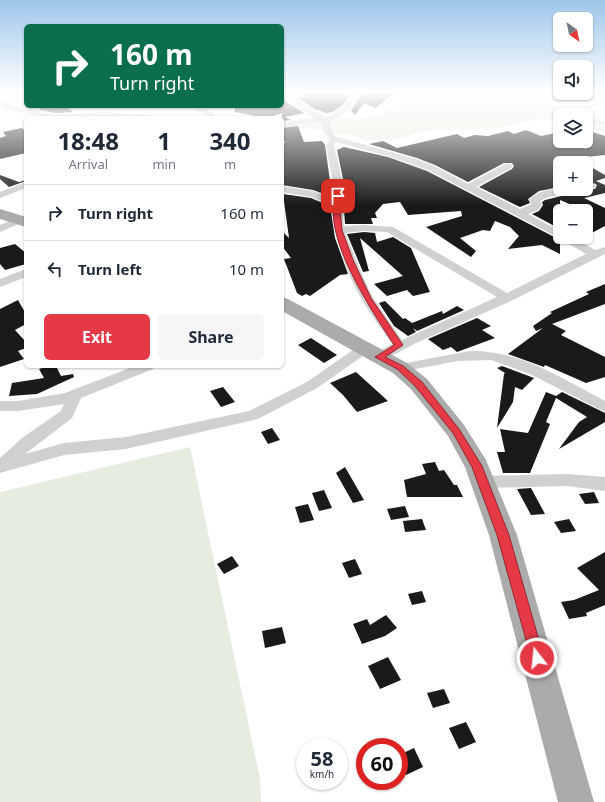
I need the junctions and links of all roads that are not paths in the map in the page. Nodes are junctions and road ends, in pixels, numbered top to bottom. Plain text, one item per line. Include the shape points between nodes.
1 (328, 130) edge
2 (334, 140) junction
3 (508, 166) dead end
4 (24, 186) edge
5 (468, 188) junction
6 (284, 189) edge
7 (553, 193) edge
8 (0, 195) edge
9 (339, 199) junction
10 (520, 213) junction
11 (0, 214) edge
12 (23, 221) edge
13 (0, 229) edge
14 (339, 230) junction
15 (553, 231) edge
16 (580, 244) edge
17 (601, 253) edge
18 (24, 275) edge
19 (0, 283) edge
20 (507, 298) junction
21 (284, 304) edge
22 (386, 354) junction
23 (143, 368) edge
24 (75, 395) junction
25 (0, 406) edge
26 (605, 407) edge
27 (1, 466) edge
28 (483, 482) junction
29 (605, 484) edge
30 (576, 802) edge

1 - 2 street
2 - 5 street via 423,165
2 - 9 street via 330,145
3 - 5 street
4 - 8 street
5 - 10 street
6 - 9 street via 313,194 326,200
7 - 10 street via 534,200 537,204 534,208
9 - 14 street
10 - 15 street
11 - 12 main road
12 - 13 street
14 - 20 street via 389,229
14 - 22 street via 356,277 367,298
16 - 17 street
17 - 20 street
18 - 19 street
20 - 22 street
21 - 22 main road
22 - 26 street via 490,356 540,374
22 - 27 street via 312,385 253,415 126,443 64,449
22 - 28 main road via 419,384 456,431 477,466
23 - 24 street
24 - 25 street via 18,406
24 - 27 street via 67,414 28,442
28 - 29 street via 567,480
28 - 30 main road via 505,541

